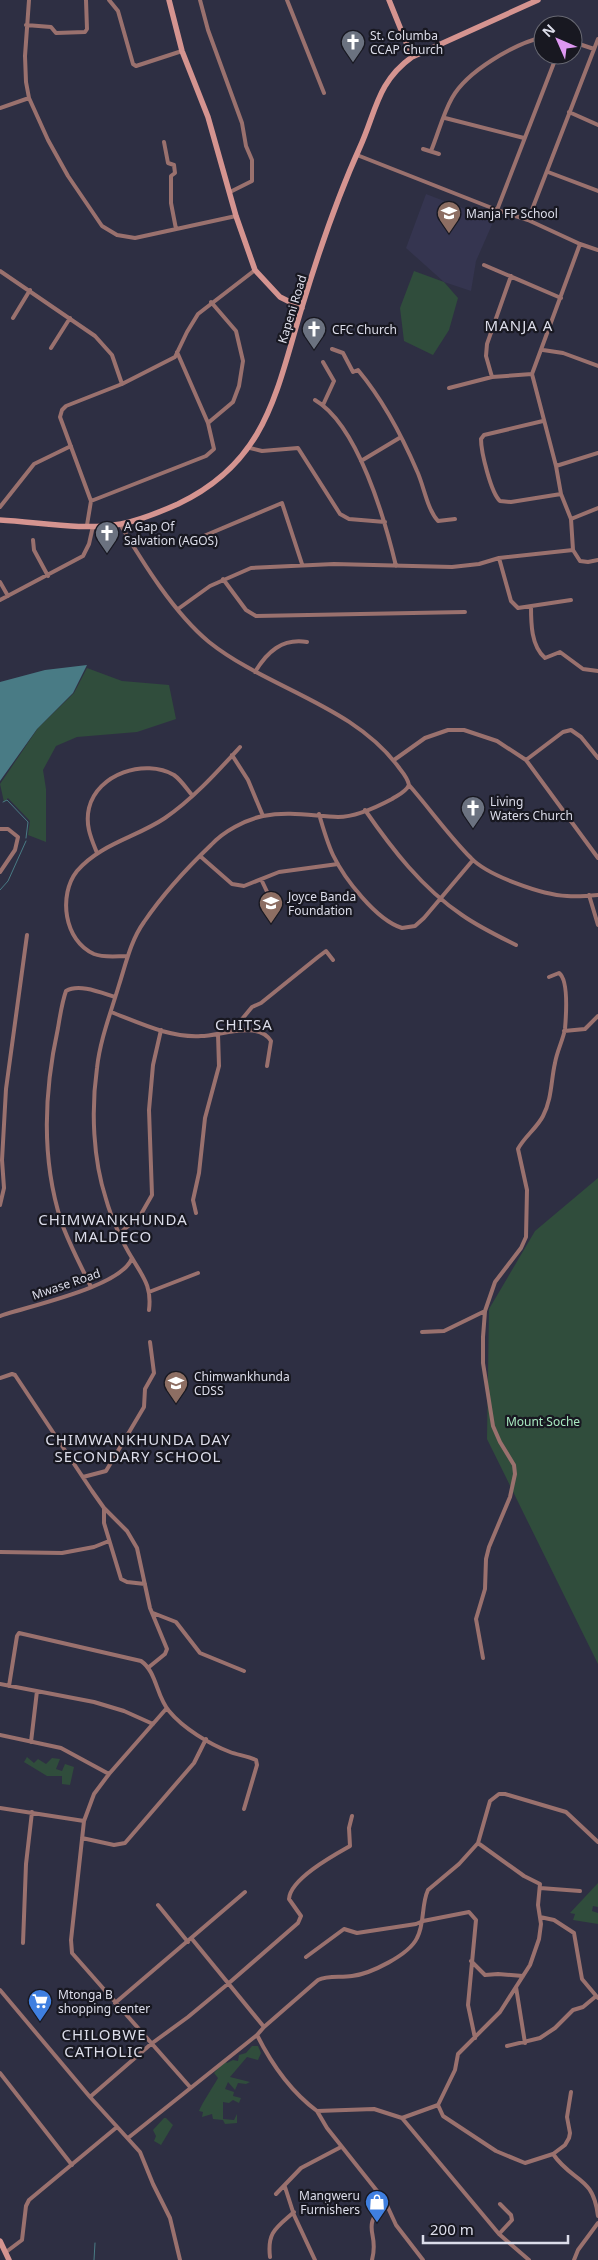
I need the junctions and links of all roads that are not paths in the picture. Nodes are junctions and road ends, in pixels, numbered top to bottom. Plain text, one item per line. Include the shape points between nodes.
1 (29, 0) edge
2 (86, 0) edge
3 (109, 0) edge
4 (169, 0) edge
5 (200, 0) edge
6 (287, 0) edge
7 (389, 0) edge
8 (538, 0) edge
9 (26, 25) junction
10 (598, 39) edge
11 (533, 41) edge
12 (583, 45) edge
13 (594, 49) junction
14 (182, 51) junction
15 (412, 57) junction
16 (553, 65) edge
17 (324, 93) dead end
18 (29, 98) junction
19 (0, 108) edge
20 (569, 112) junction
21 (445, 118) junction
22 (598, 125) edge
23 (524, 138) junction
24 (164, 142) dead end
25 (423, 149) dead end
26 (431, 152) junction
27 (439, 154) dead end
28 (356, 155) junction
29 (548, 172) junction
30 (598, 191) edge
31 (230, 192) junction
32 (496, 210) junction
33 (236, 216) junction
34 (528, 220) junction
35 (176, 229) junction
36 (580, 244) junction
37 (598, 250) edge
38 (484, 266) dead end
39 (256, 270) junction
40 (0, 271) edge
41 (511, 276) junction
42 (30, 290) junction
43 (561, 298) junction
44 (211, 302) junction
45 (302, 308) junction
46 (13, 318) dead end
47 (70, 318) junction
48 (52, 348) dead end
49 (332, 349) dead end
50 (543, 350) junction
51 (177, 352) junction
52 (323, 362) dead end
53 (598, 366) edge
54 (532, 374) junction
55 (492, 377) junction
56 (122, 384) junction
57 (449, 388) dead end
58 (315, 400) dead end
59 (323, 405) junction
60 (543, 421) junction
61 (208, 423) junction
62 (401, 437) junction
63 (71, 446) junction
64 (250, 448) junction
65 (598, 453) edge
66 (361, 461) junction
67 (556, 466) junction
68 (561, 494) junction
69 (91, 501) junction
70 (0, 507) edge
71 (598, 508) edge
72 (455, 519) dead end
73 (571, 519) junction
74 (0, 520) edge
75 (385, 522) junction
76 (120, 524) junction
77 (90, 526) junction
78 (33, 540) dead end
79 (192, 541) dead end
80 (573, 550) junction
81 (499, 558) junction
82 (598, 560) edge
83 (302, 564) junction
84 (396, 566) junction
85 (48, 576) junction
86 (223, 579) junction
87 (0, 582) edge
88 (8, 596) junction
89 (0, 600) edge
90 (571, 600) dead end
91 (531, 606) junction
92 (178, 609) junction
93 (465, 612) dead end
94 (308, 642) dead end
95 (598, 671) edge
96 (255, 672) junction
97 (240, 747) dead end
98 (232, 755) junction
99 (598, 758) edge
100 (394, 760) junction
101 (526, 760) junction
102 (409, 785) junction
103 (192, 795) junction
104 (365, 810) junction
105 (318, 814) junction
106 (263, 816) junction
107 (0, 829) edge
108 (97, 853) junction
109 (200, 856) junction
110 (598, 858) edge
111 (472, 860) junction
112 (338, 864) junction
113 (0, 872) edge
114 (261, 879) junction
115 (589, 896) junction
116 (598, 896) edge
117 (270, 898) dead end
118 (441, 899) junction
119 (598, 925) edge
120 (27, 936) dead end
121 (516, 945) dead end
122 (128, 956) junction
123 (333, 960) dead end
124 (549, 977) dead end
125 (115, 997) junction
126 (111, 1012) junction
127 (598, 1016) edge
128 (161, 1030) junction
129 (233, 1030) junction
130 (564, 1031) junction
131 (218, 1034) junction
132 (267, 1066) dead end
133 (1, 1171) edge
134 (0, 1205) edge
135 (196, 1213) dead end
136 (120, 1233) junction
137 (132, 1258) junction
138 (198, 1273) dead end
139 (91, 1287) junction
140 (149, 1292) junction
141 (148, 1310) dead end
142 (486, 1311) junction
143 (0, 1316) edge
144 (422, 1332) dead end
145 (150, 1342) dead end
146 (0, 1378) edge
147 (84, 1477) junction
148 (104, 1508) junction
149 (109, 1541) junction
150 (0, 1552) edge
151 (145, 1584) junction
152 (153, 1613) junction
153 (483, 1658) dead end
154 (149, 1667) junction
155 (244, 1671) dead end
156 (0, 1684) edge
157 (8, 1686) junction
158 (37, 1691) junction
159 (166, 1708) junction
160 (154, 1724) junction
161 (0, 1735) edge
162 (206, 1739) junction
163 (31, 1742) junction
164 (108, 1774) junction
165 (0, 1808) edge
166 (244, 1809) dead end
167 (32, 1812) junction
168 (352, 1816) dead end
169 (84, 1821) junction
170 (82, 1838) junction
171 (598, 1842) edge
172 (478, 1844) junction
173 (540, 1888) junction
174 (580, 1891) dead end
175 (245, 1892) dead end
176 (158, 1905) dead end
177 (540, 1917) junction
178 (423, 1921) junction
179 (192, 1938) junction
180 (188, 1942) junction
181 (23, 1943) dead end
182 (306, 1957) dead end
183 (471, 1961) junction
184 (523, 1976) junction
185 (229, 1983) junction
186 (516, 1987) junction
187 (0, 1990) edge
188 (596, 1997) edge
189 (115, 2003) junction
190 (264, 2027) junction
191 (257, 2035) junction
192 (475, 2038) junction
193 (525, 2043) junction
194 (151, 2044) junction
195 (507, 2046) dead end
196 (0, 2072) edge
197 (190, 2087) junction
198 (571, 2092) dead end
199 (90, 2097) junction
200 (438, 2106) junction
201 (318, 2111) junction
202 (402, 2118) junction
203 (117, 2127) junction
204 (128, 2138) junction
205 (341, 2147) junction
206 (553, 2154) junction
207 (72, 2165) junction
208 (286, 2187) junction
209 (276, 2194) dead end
210 (385, 2202) junction
211 (500, 2204) dead end
212 (294, 2212) junction
213 (598, 2216) edge
214 (598, 2223) edge
215 (499, 2234) junction
216 (0, 2241) edge
217 (6, 2252) junction
218 (270, 2257) dead end
219 (9, 2260) edge
220 (180, 2260) edge
221 (314, 2260) edge
222 (372, 2260) edge
223 (423, 2260) edge
224 (529, 2260) edge
225 (574, 2260) edge

1 - 9 street
2 - 9 street via 85,32 56,33 51,27
3 - 14 street via 118,11 133,64 136,66
4 - 14 main road
5 - 31 street via 252,160 252,181
6 - 17 street
7 - 15 main road
8 - 15 main road, Kapeni Road
9 - 18 street
10 - 13 street
11 - 21 street via 487,62 452,98
12 - 13 street
13 - 20 street
14 - 31 main road via 211,124
15 - 28 main road, Kapeni Road via 385,83
16 - 23 street
18 - 19 street
18 - 35 street via 73,184 102,226 117,235 135,238
20 - 22 street
20 - 29 street
21 - 23 street
21 - 26 street
23 - 32 street
24 - 35 street via 168,163 174,165 175,172 171,176 171,189
25 - 26 street
26 - 27 street
28 - 32 street
28 - 45 main road, Kapeni Road
29 - 30 street
29 - 34 street
31 - 33 main road
32 - 34 street
33 - 35 street
33 - 39 main road
34 - 36 street
36 - 37 street
36 - 43 street
38 - 41 street
39 - 44 street
39 - 45 main road via 280,297
40 - 42 street
41 - 43 street
41 - 55 street via 487,344 486,356
42 - 46 street
42 - 47 street
43 - 50 street
44 - 51 street via 198,314
44 - 61 street via 236,331 243,361 233,402
45 - 64 main road, Kapeni Road via 264,424
47 - 48 street
47 - 56 street via 105,346 112,355
49 - 62 street via 343,354 351,370 358,370 362,375
50 - 53 street via 563,353
50 - 54 street
51 - 56 street via 170,361
51 - 61 street
52 - 59 street via 334,381
54 - 55 street
54 - 60 street
55 - 57 street
56 - 63 street via 62,410 60,417
58 - 59 street
59 - 66 street via 341,427
60 - 67 street
60 - 68 street via 484,435 481,439 492,489 500,501 511,502
61 - 69 street via 215,446 212,452
62 - 66 street
62 - 72 street via 432,515 438,521
63 - 69 street
63 - 70 street via 34,464
64 - 75 street via 262,451 298,448 340,514 349,519
64 - 76 main road, Kapeni Road via 228,472 190,498
65 - 67 street
66 - 75 street
67 - 68 street
68 - 73 street
69 - 77 street
71 - 73 street
73 - 80 street
74 - 77 main road, Kapeni Road
75 - 84 street
76 - 77 main road, Kapeni Road
76 - 92 street
77 - 85 street via 89,544 84,556
78 - 85 street via 34,550
79 - 83 street via 282,503
80 - 81 street
80 - 82 street via 580,561
81 - 84 street via 452,567
81 - 91 street via 511,601 518,608
83 - 84 street
83 - 86 street via 251,568
85 - 88 street
86 - 92 street
86 - 93 street via 246,610 256,616
87 - 88 street
88 - 89 street
90 - 91 street
91 - 95 street via 534,638 540,654 545,658 560,652 583,669
92 - 96 street via 208,640
94 - 96 street via 286,644 267,653
96 - 100 street via 317,703 375,740
97 - 98 street
98 - 103 street
98 - 106 street via 248,780
99 - 101 street via 571,730 563,732
100 - 101 street via 414,743 435,733 464,730 497,741
100 - 102 street
101 - 110 street
102 - 104 street via 405,791
102 - 111 street
103 - 108 street via 165,818
103 - 108 street via 174,776 153,767 136,768 111,780 97,791 88,810 89,832
104 - 105 street via 340,817
104 - 118 street via 397,855
105 - 106 street
105 - 112 street
106 - 109 street via 220,837
107 - 113 street via 8,829 18,837 15,850
108 - 122 street via 76,872 70,884 68,922 79,943 93,953
109 - 114 street via 232,884 244,886
109 - 122 street via 144,922
111 - 115 street via 513,882 542,892
111 - 118 street
112 - 114 street via 289,869
112 - 118 street via 361,895 396,926 415,926
114 - 117 street
115 - 116 street
115 - 119 street
118 - 121 street via 462,915
120 - 133 street via 6,1081
122 - 125 street
123 - 129 street via 326,951 262,1004 252,1007
124 - 130 street via 560,972 564,977
125 - 126 street
125 - 139 street via 74,988 66,991 48,1093 46,1130 56,1204 65,1233
126 - 128 street
126 - 136 street via 97,1068 95,1128 105,1198
127 - 130 street via 585,1029
128 - 131 street via 189,1036
128 - 136 street via 153,1065 149,1110 152,1195 140,1216
129 - 131 street
129 - 132 street via 258,1033 271,1039
130 - 142 street via 545,1111 518,1150 527,1190 526,1238 495,1282
131 - 135 street via 218,1066 205,1118 193,1200
133 - 134 street via 4,1188
136 - 137 street
137 - 139 street, Mwase Road via 118,1274
137 - 140 street via 143,1273
138 - 140 street
139 - 143 street, Mwase Road
140 - 141 street
142 - 144 street via 444,1331
142 - 153 street via 483,1357 490,1409 496,1436 514,1465 515,1474 510,1497 488,1547 485,1589 476,1619
145 - 147 street via 154,1373 145,1389 143,1410 106,1471
146 - 147 street via 16,1375
147 - 148 street
148 - 149 street
148 - 151 street via 128,1531 138,1548
149 - 150 street via 62,1553
149 - 151 street via 122,1581
151 - 152 street
152 - 154 street via 167,1652
152 - 155 street via 176,1622 200,1653
154 - 157 street via 138,1659 19,1633
154 - 159 street
156 - 157 street
157 - 158 street
158 - 160 street via 94,1702
158 - 163 street
159 - 160 street
159 - 162 street
160 - 164 street
161 - 163 street
162 - 166 street via 229,1752 256,1760
162 - 170 street via 194,1763 125,1843 114,1845
163 - 164 street via 61,1748
164 - 169 street via 94,1794
165 - 167 street
167 - 169 street
167 - 181 street
168 - 185 street via 350,1846 316,1867 289,1895 290,1902 301,1916 300,1920
169 - 170 street
170 - 189 street via 72,1953
171 - 172 street via 566,1812 499,1794 490,1800
172 - 173 street via 538,1882
172 - 178 street via 428,1890
173 - 174 street
173 - 177 street
175 - 179 street
176 - 180 street
177 - 184 street via 539,1939
177 - 188 street via 554,1920 574,1933 582,1979
178 - 182 street via 357,1933 344,1929
178 - 183 street via 472,1913 476,1927
178 - 190 street via 416,1940 402,1954 376,1969 354,1976 320,1978
179 - 180 street
179 - 185 street
180 - 189 street
183 - 184 street via 485,1975
183 - 192 street via 468,2013
184 - 186 street
185 - 190 street
185 - 194 street
186 - 192 street via 500,2012
186 - 193 street
187 - 199 street
188 - 193 street via 573,2010 540,2038
189 - 194 street
190 - 191 street
191 - 197 street
191 - 201 street via 271,2062 291,2087
192 - 200 street via 457,2057 455,2070
193 - 195 street
194 - 197 street
194 - 199 street
196 - 207 street
197 - 204 street
198 - 206 street via 567,2117 569,2138
199 - 203 street
200 - 202 street
200 - 206 street via 443,2116 507,2157 525,2163
201 - 202 street via 374,2109
201 - 205 street
202 - 215 street
203 - 204 street
203 - 207 street
204 - 220 street via 140,2152 170,2218
205 - 208 street via 301,2168
205 - 210 street
206 - 213 street via 592,2191
207 - 217 street via 29,2200 22,2240
208 - 209 street
208 - 212 street
210 - 222 street via 371,2220 375,2248
210 - 223 street via 396,2224
211 - 215 street via 512,2220
212 - 218 street via 272,2232
212 - 221 street
214 - 225 street
215 - 224 street
216 - 217 main road
217 - 219 main road

